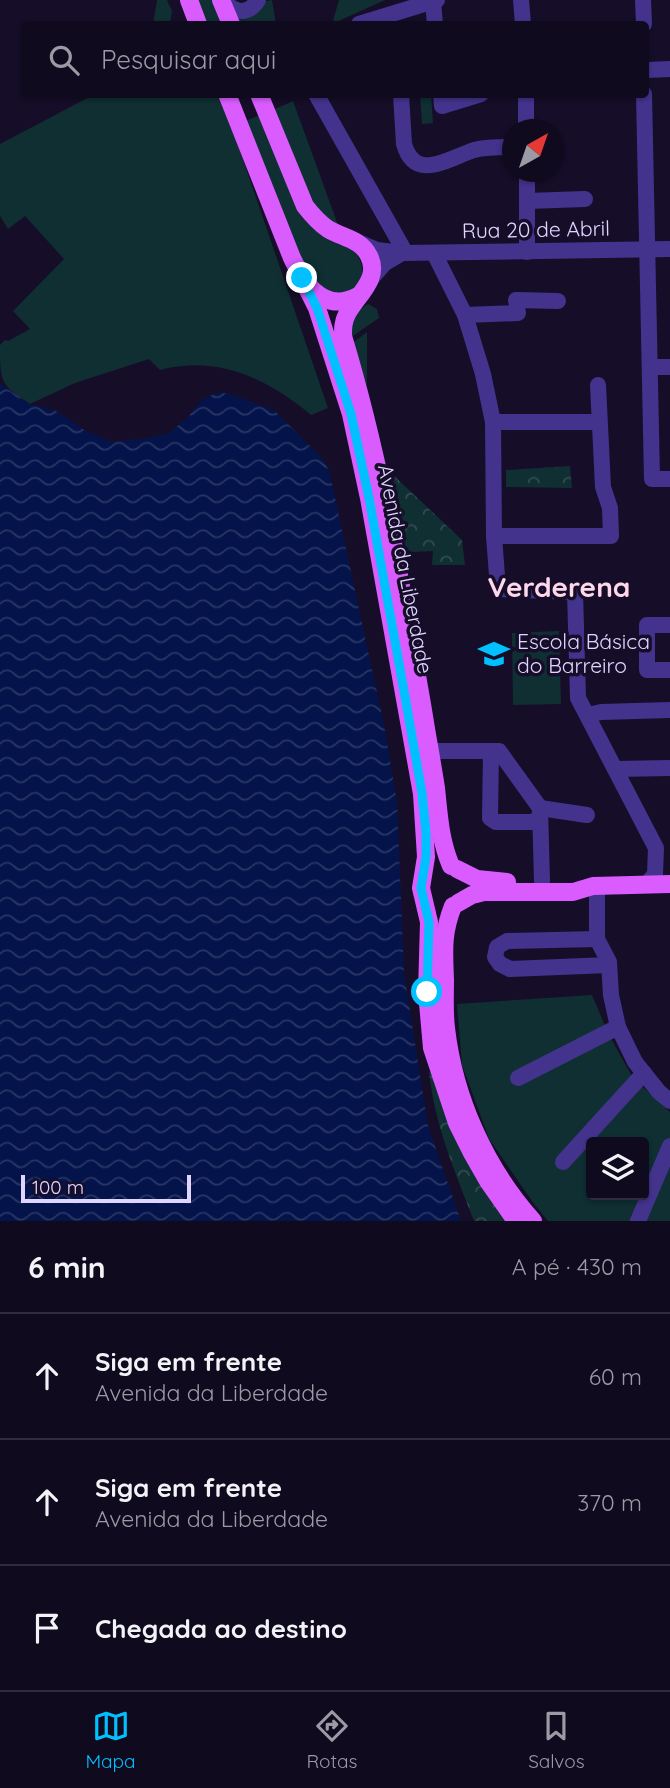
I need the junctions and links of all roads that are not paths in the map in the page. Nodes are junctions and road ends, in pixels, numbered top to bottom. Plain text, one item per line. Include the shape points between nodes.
1 (188, 0) edge
2 (222, 0) edge
3 (258, 0) edge
4 (521, 0) edge
5 (643, 0) edge
6 (435, 1) edge
7 (197, 21) edge
8 (230, 21) edge
9 (369, 21) edge
10 (435, 21) edge
11 (523, 21) edge
12 (643, 21) edge
13 (670, 69) edge
14 (649, 70) edge
15 (229, 98) edge
16 (261, 98) edge
17 (318, 98) edge
18 (401, 98) edge
19 (441, 98) edge
20 (468, 98) edge
21 (526, 98) edge
22 (645, 98) edge
23 (526, 119) edge
24 (502, 148) edge
25 (527, 182) edge
26 (585, 200) dead end
27 (527, 201) junction
28 (354, 240) junction
29 (649, 249) junction
30 (670, 249) edge
31 (527, 252) junction
32 (403, 253) junction
33 (434, 253) junction
34 (302, 278) junction
35 (370, 281) junction
36 (358, 296) junction
37 (558, 301) dead end
38 (465, 315) junction
39 (651, 367) junction
40 (670, 367) edge
41 (598, 385) dead end
42 (492, 422) junction
43 (599, 422) junction
44 (670, 479) edge
45 (494, 536) junction
46 (670, 625) edge
47 (670, 670) edge
48 (670, 710) edge
49 (588, 715) junction
50 (430, 751) junction
51 (491, 751) junction
52 (670, 768) edge
53 (615, 769) junction
54 (540, 812) junction
55 (587, 815) dead end
56 (454, 867) junction
57 (423, 876) junction
58 (542, 881) junction
59 (670, 884) edge
60 (646, 885) junction
61 (595, 886) junction
62 (422, 894) junction
63 (456, 905) junction
64 (597, 939) junction
65 (609, 965) junction
66 (618, 1027) junction
67 (644, 1073) junction
68 (518, 1079) dead end
69 (670, 1101) edge
70 (670, 1146) edge
71 (563, 1162) dead end
72 (516, 1221) edge
73 (533, 1221) edge
74 (638, 1221) edge

1 - 7 main road
2 - 3 street via 242,12
2 - 8 main road
4 - 11 street
5 - 12 street
6 - 9 street
6 - 10 street
13 - 14 street
15 - 34 main road, Avenida da Liberdade
16 - 28 main road via 305,205 328,229
17 - 32 street
18 - 24 street via 404,144 417,163 431,166 481,149
19 - 20 street via 442,106
21 - 23 street
22 - 29 street
25 - 27 street
26 - 27 street
27 - 31 street
28 - 32 street, Rua 20 de Abril via 377,250
28 - 35 main road via 369,255
29 - 30 street, Rua 20 de Abril
29 - 31 street, Rua 20 de Abril
29 - 39 street
31 - 33 street, Rua 20 de Abril
32 - 33 street, Rua 20 de Abril
32 - 35 street via 385,263
33 - 38 street
34 - 36 main road, Avenida da Liberdade via 321,298 343,302
34 - 57 main road, Avenida da Liberdade via 317,308 351,414 369,498 422,793
35 - 36 main road, Avenida da Liberdade
36 - 50 main road, Avenida da Liberdade via 343,323 343,336 389,522
37 - 38 street via 516,300 518,313
38 - 42 street
39 - 40 street
39 - 44 street via 652,479
41 - 43 street
42 - 43 street
42 - 45 street
43 - 45 street via 611,536
45 - 49 street via 498,589 575,592 578,698
46 - 47 street via 647,625 648,670
48 - 49 street
49 - 53 street
50 - 51 street
50 - 56 main road, Avenida da Liberdade via 443,847
51 - 54 street via 499,751
51 - 54 street via 490,817 496,822 534,822
52 - 53 street
53 - 60 street via 656,848 655,874
54 - 55 street
54 - 58 street
56 - 57 main road via 439,864
56 - 58 main road via 492,882
56 - 63 main road via 466,886
57 - 62 main road
58 - 61 main road
59 - 60 main road
60 - 61 main road
61 - 63 main road via 573,892 484,892
61 - 64 street
62 - 63 main road via 435,907
62 - 72 main road via 429,922 427,992 432,1048 457,1123
63 - 73 main road via 444,931 446,1028 460,1097 491,1162
64 - 65 street
64 - 65 street via 506,942 497,947 495,957 510,969
65 - 66 street
66 - 67 street
66 - 68 street
67 - 69 street
67 - 71 street
70 - 74 street

